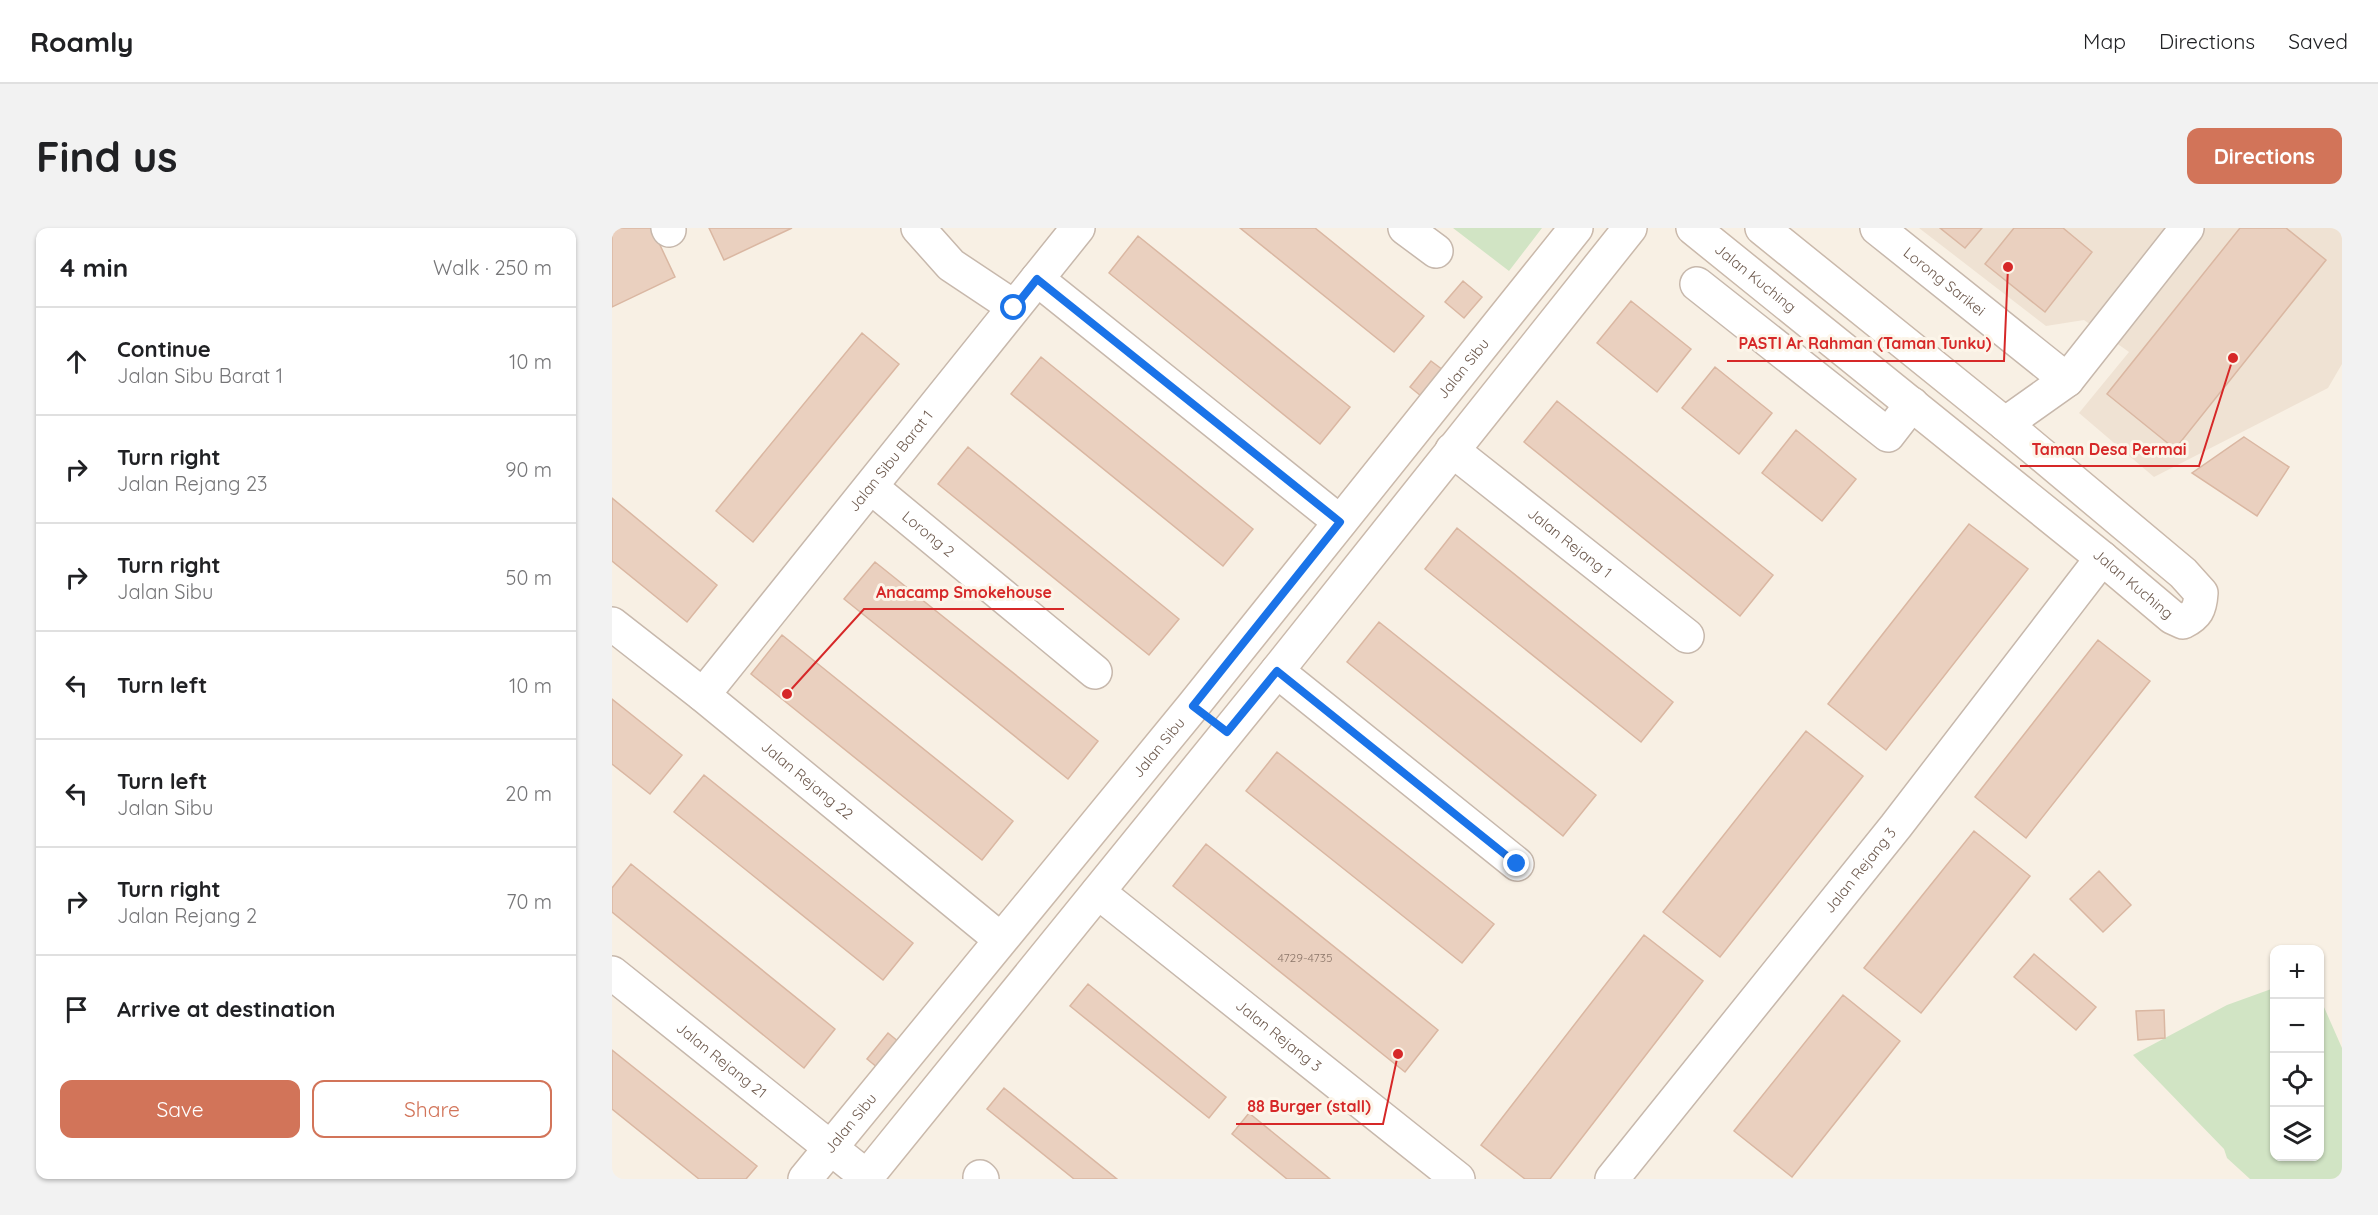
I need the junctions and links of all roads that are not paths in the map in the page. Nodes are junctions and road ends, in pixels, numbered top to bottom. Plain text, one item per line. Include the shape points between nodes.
1 (918, 228) edge
2 (1078, 228) edge
3 (1405, 228) edge
4 (1576, 228) edge
5 (1630, 228) edge
6 (1693, 228) edge
7 (1762, 228) edge
8 (1877, 228) edge
9 (2187, 228) edge
10 (1436, 251) dead end
11 (1037, 279) junction
12 (1697, 284) dead end
13 (1014, 308) junction
14 (2067, 380) junction
15 (1912, 404) junction
16 (2005, 424) junction
17 (1452, 450) junction
18 (871, 486) junction
19 (1340, 522) junction
20 (2102, 558) junction
21 (612, 624) edge
22 (1687, 636) dead end
23 (1277, 671) junction
24 (1095, 672) dead end
25 (703, 695) junction
26 (1193, 706) junction
27 (1227, 732) junction
28 (1517, 864) dead end
29 (1098, 892) junction
30 (1000, 939) junction
31 (612, 973) edge
32 (831, 1148) junction
33 (1442, 1174) edge
34 (866, 1178) edge
35 (805, 1179) edge
36 (1612, 1179) edge

1 - 13 street via 951,265
2 - 11 street, Jalan Sibu Barat 1
3 - 10 street
4 - 19 street, Jalan Sibu
5 - 17 street
6 - 15 street, Jalan Kuching
7 - 16 street, Jalan Kuching
8 - 14 street, Lorong Sarikei
9 - 14 street
11 - 13 street, Jalan Sibu Barat 1
11 - 19 street
12 - 15 street via 1887,435
13 - 18 street, Jalan Sibu Barat 1
14 - 16 street
15 - 20 street, Jalan Kuching
16 - 20 street, Jalan Kuching via 2183,573 2201,593 2200,607 2183,622 2172,617
17 - 22 street, Jalan Rejang 1
17 - 23 street
18 - 24 street, Lorong 2
18 - 25 street, Jalan Sibu Barat 1
19 - 26 street, Jalan Sibu
20 - 36 street, Jalan Rejang 3 via 1896,826
21 - 25 street, Jalan Rejang 22
23 - 27 street
23 - 28 street
25 - 30 street, Jalan Rejang 22
26 - 27 street
26 - 30 street, Jalan Sibu
27 - 29 street
29 - 33 street, Jalan Rejang 3
29 - 34 street
30 - 32 street, Jalan Sibu
31 - 32 street, Jalan Rejang 21
32 - 34 street, Jalan Rejang 21
32 - 35 street, Jalan Sibu

